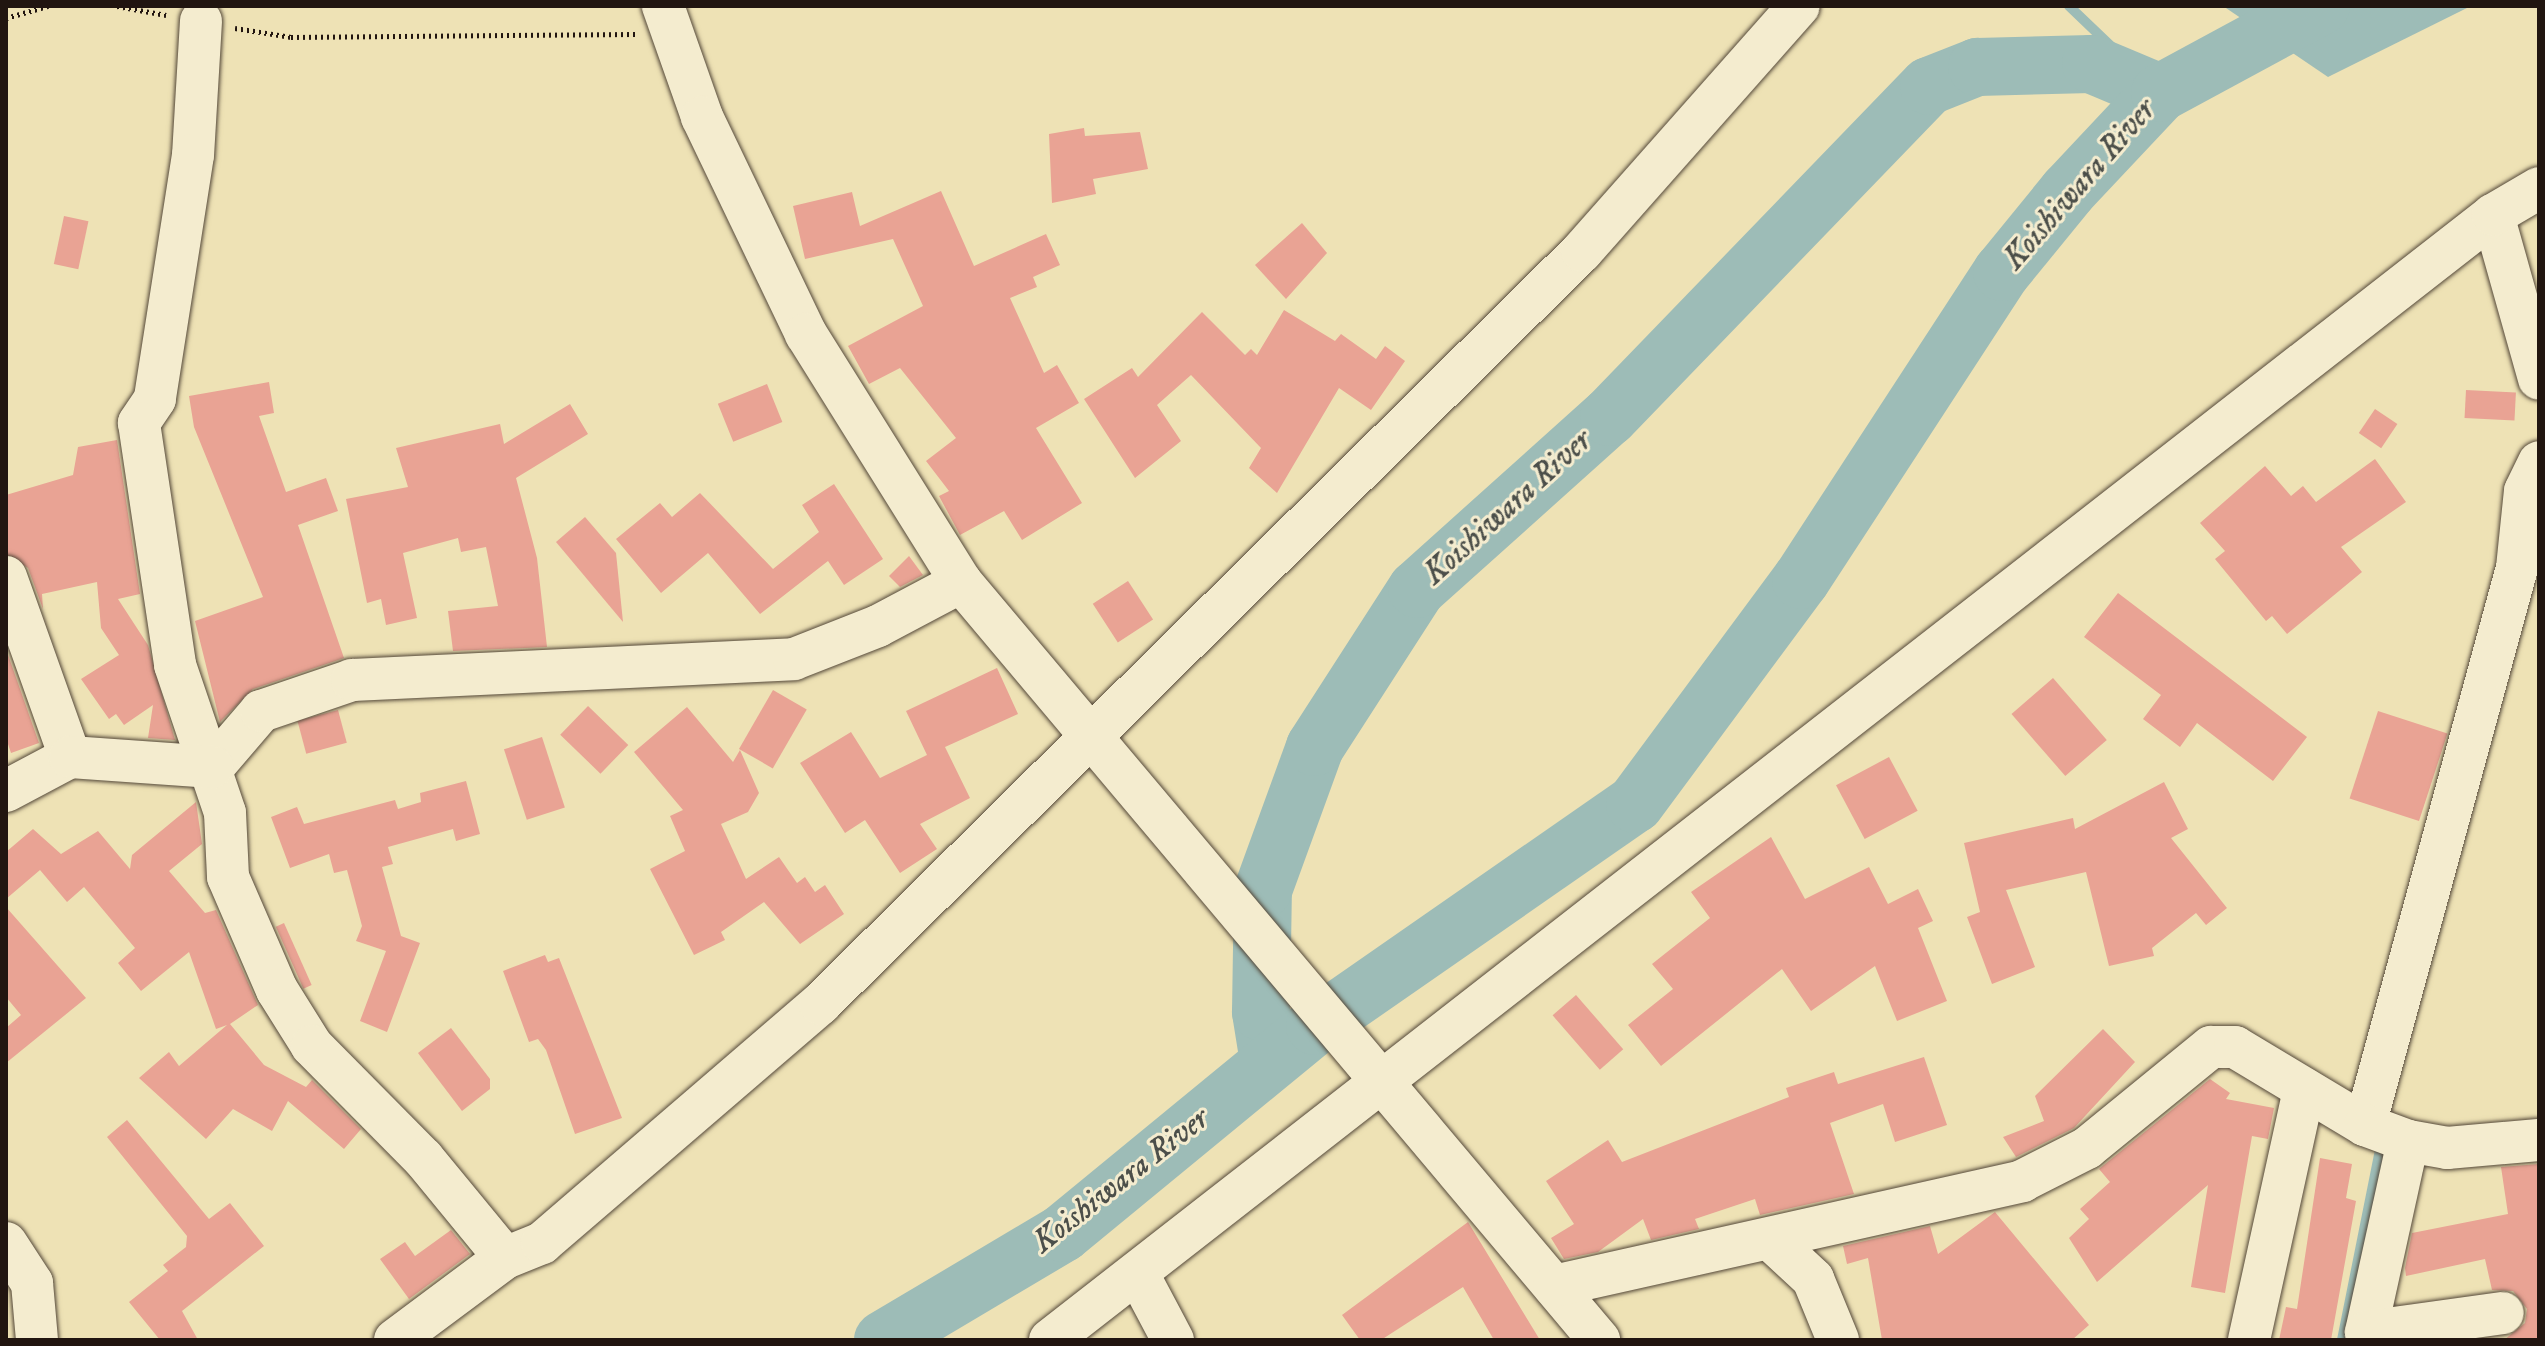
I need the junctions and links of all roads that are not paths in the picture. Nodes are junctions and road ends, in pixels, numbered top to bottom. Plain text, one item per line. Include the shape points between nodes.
1 (1799, 6) edge
2 (201, 21) road end
3 (668, 21) edge
4 (2539, 188) edge
5 (2493, 215) junction
6 (2539, 379) edge
7 (2539, 462) edge
8 (6, 577) edge
9 (961, 582) junction
10 (1095, 747) junction
11 (70, 757) junction
12 (213, 767) junction
13 (6, 791) edge
14 (1380, 1084) junction
15 (2304, 1089) junction
16 (2365, 1125) junction
17 (2539, 1140) edge
18 (2408, 1141) junction
19 (1770, 1239) junction
20 (6, 1243) edge
21 (505, 1258) junction
22 (1138, 1274) junction
23 (1554, 1286) junction
24 (2503, 1313) dead end
25 (37, 1340) edge
26 (395, 1340) edge
27 (1050, 1340) edge
28 (1173, 1340) edge
29 (1599, 1340) edge
30 (1838, 1340) edge
31 (2249, 1340) edge

1 - 10 street via 1582,251
2 - 12 street via 193,155 155,399 139,423 175,665
3 - 9 street via 702,117 806,334
4 - 5 street
5 - 6 street
5 - 14 street
7 - 16 street via 2525,491 2517,568
8 - 11 street
9 - 10 street
9 - 12 street via 878,626 794,659 352,680 261,711
10 - 14 street
10 - 21 street via 691,1121 542,1243
11 - 12 street
11 - 13 street
12 - 21 street via 225,813 228,877 277,990 312,1046 423,1158
14 - 22 street
14 - 23 street
15 - 16 street
15 - 19 street via 2235,1047 2211,1047 2087,1148 2022,1181
15 - 31 street
16 - 18 street
17 - 18 street via 2447,1148
18 - 24 street via 2366,1332
19 - 23 street
19 - 30 street via 1813,1279
20 - 25 street via 32,1283
21 - 26 street
22 - 27 street
22 - 28 street
23 - 29 street

